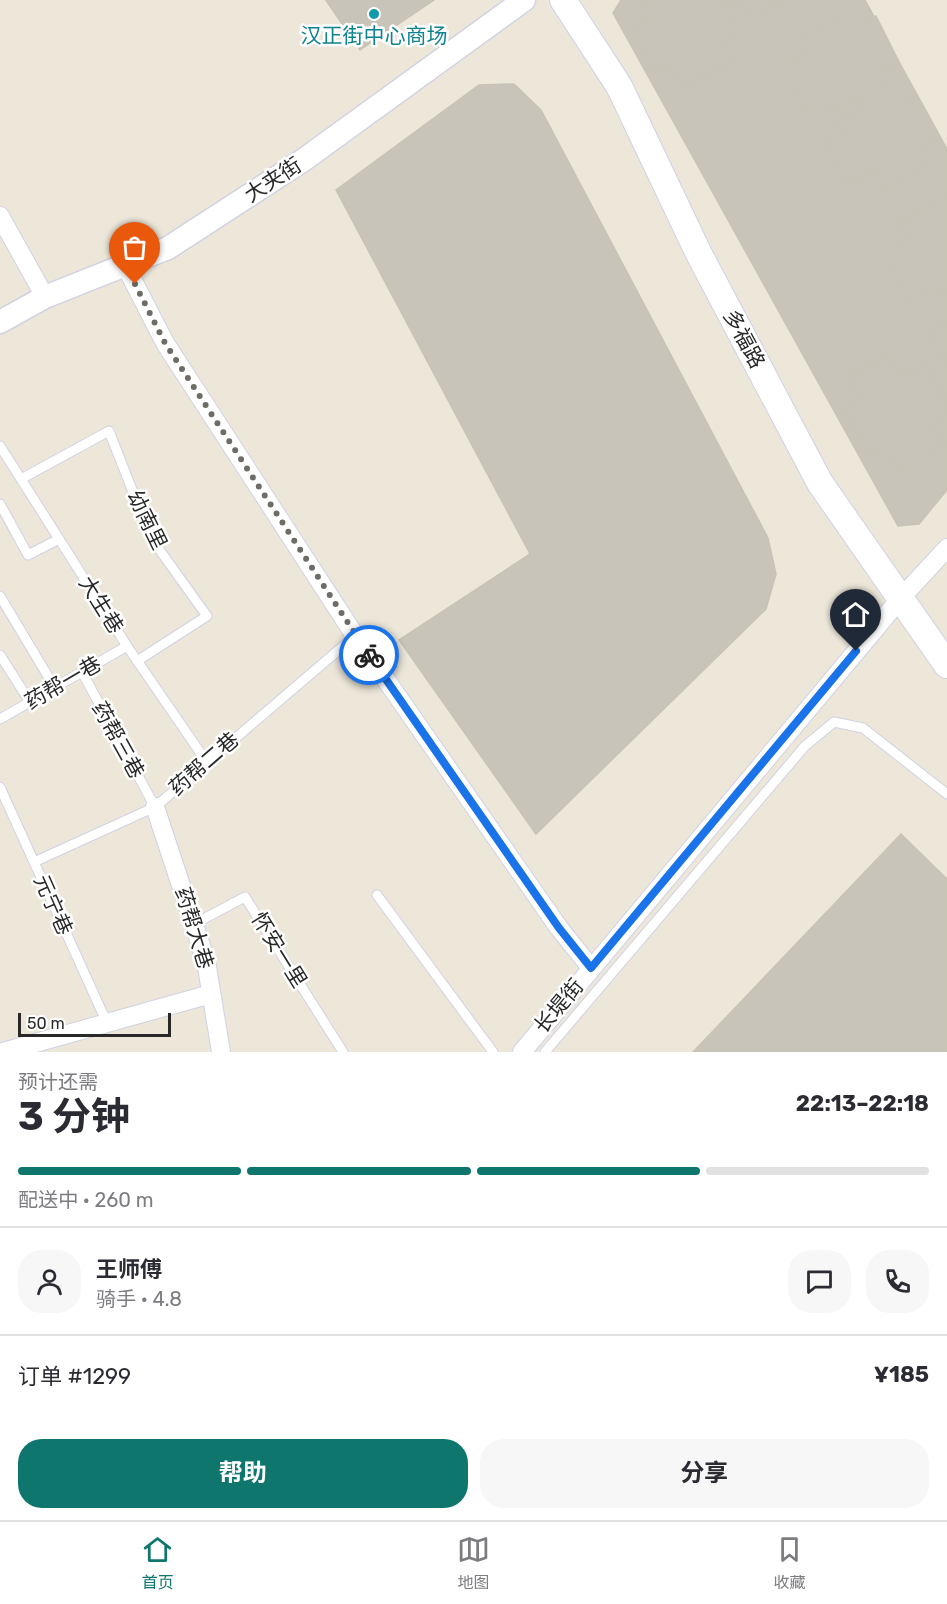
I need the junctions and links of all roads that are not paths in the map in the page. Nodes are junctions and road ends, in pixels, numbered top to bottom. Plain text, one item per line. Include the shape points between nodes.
1 (524, 0) edge
2 (563, 0) edge
3 (0, 216) edge
4 (125, 265) junction
5 (45, 297) junction
6 (0, 322) edge
7 (0, 446) edge
8 (21, 479) junction
9 (0, 504) edge
10 (59, 539) junction
11 (947, 548) edge
12 (0, 596) edge
13 (900, 599) junction
14 (356, 636) junction
15 (127, 646) junction
16 (0, 655) edge
17 (137, 661) junction
18 (947, 665) edge
19 (82, 672) junction
20 (55, 688) junction
21 (30, 702) junction
22 (0, 719) edge
23 (206, 761) junction
24 (0, 787) edge
25 (947, 794) edge
26 (155, 807) junction
27 (34, 862) junction
28 (377, 895) dead end
29 (194, 924) junction
30 (591, 968) junction
31 (211, 994) junction
32 (107, 1023) junction
33 (3, 1052) edge
34 (220, 1052) edge
35 (343, 1052) edge
36 (493, 1052) edge
37 (522, 1052) edge
38 (545, 1052) edge

1 - 4 street, 大夹街 via 302,161 168,248
2 - 13 main road, 多福路 via 618,86 700,256 820,483
3 - 5 street
4 - 5 street, 大夹街
4 - 14 street via 165,343
5 - 6 street, 大夹街
7 - 8 lane, 大生巷
8 - 10 lane, 大生巷
8 - 17 lane, 幼南里 via 109,431 151,538 207,616
9 - 10 lane via 28,555
10 - 15 lane, 大生巷
11 - 13 street, 长堤街
12 - 20 lane
13 - 18 main road, 多福路
13 - 30 street, 长堤街
14 - 23 lane, 药帮二巷
14 - 30 street via 559,928
15 - 17 lane, 大生巷
15 - 19 lane, 药帮一巷
16 - 21 lane
17 - 23 lane, 大生巷
19 - 20 lane, 药帮一巷
19 - 26 lane, 药帮三巷
20 - 21 lane, 药帮一巷
21 - 22 lane, 药帮一巷
23 - 26 lane, 药帮二巷
24 - 27 lane, 元宁巷
25 - 38 lane via 864,728 834,723 805,746
26 - 27 lane, 药帮二巷
26 - 29 street, 药帮大巷
27 - 32 lane, 元宁巷
28 - 36 lane
29 - 31 street, 药帮大巷
29 - 35 lane, 怀安一里 via 245,897
30 - 37 street, 长堤街
31 - 32 street
31 - 34 street, 药帮大巷
32 - 33 street

